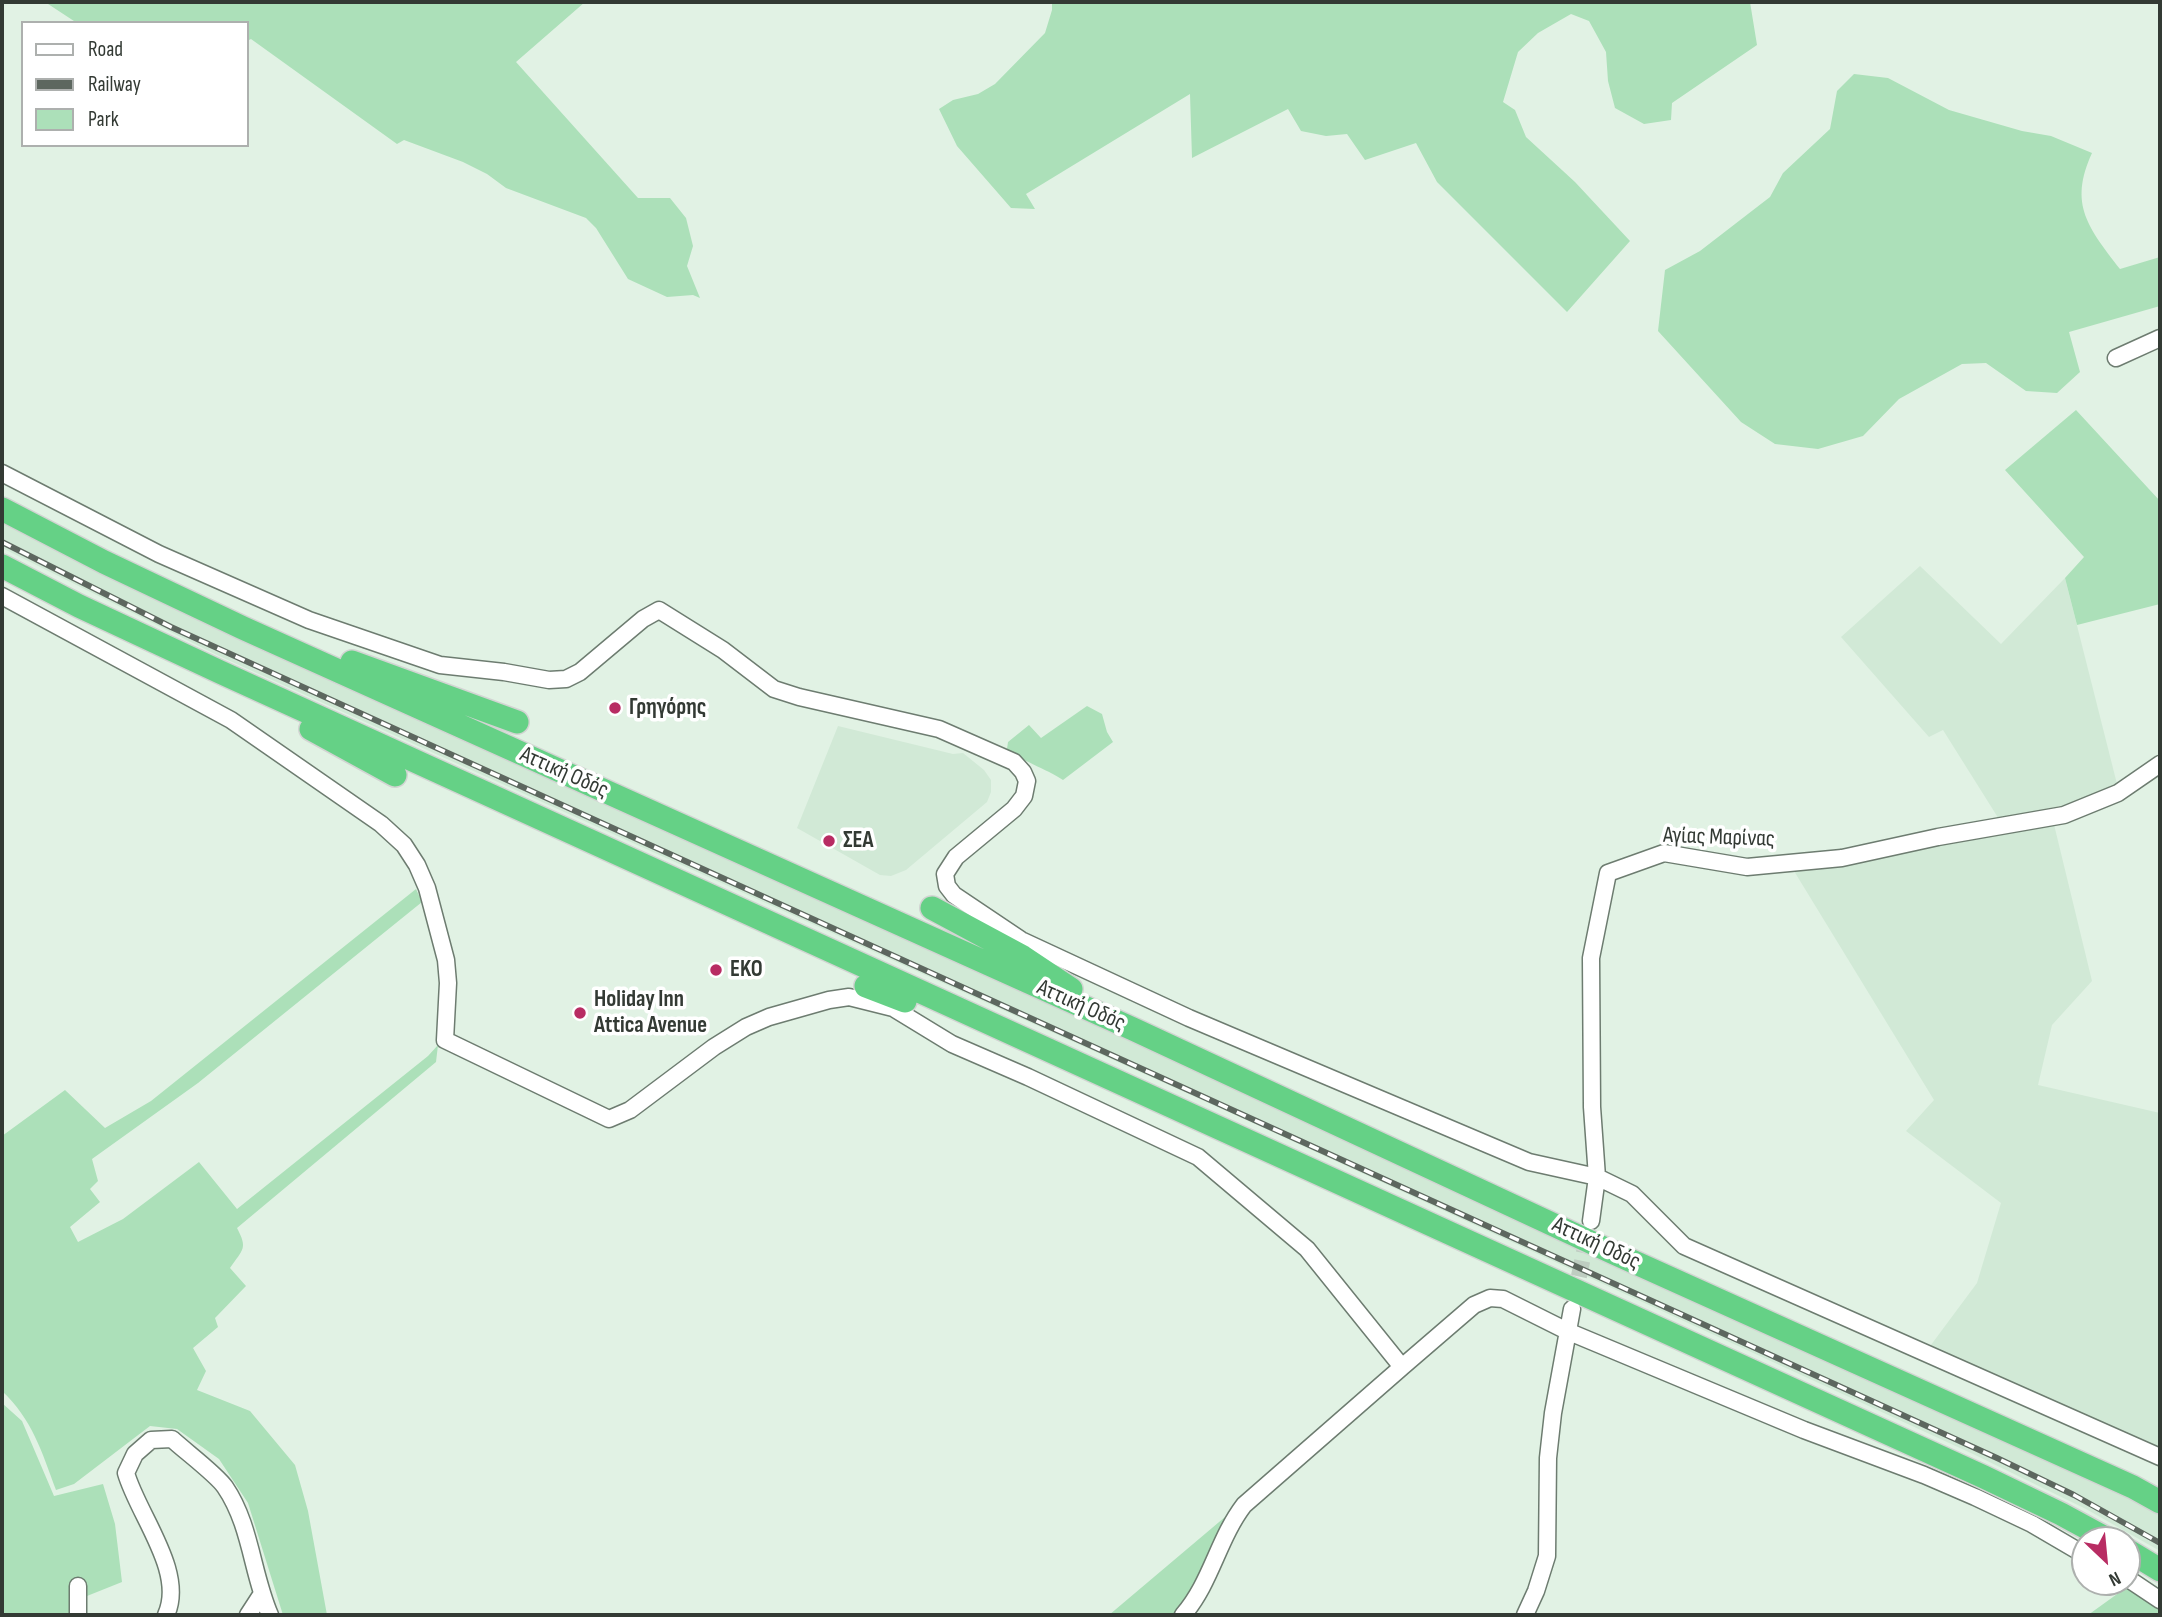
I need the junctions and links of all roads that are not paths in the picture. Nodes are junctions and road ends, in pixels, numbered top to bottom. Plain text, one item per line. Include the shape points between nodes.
1 (2160, 338) edge
2 (2116, 358) dead end
3 (2, 473) edge
4 (2, 509) edge
5 (2, 566) edge
6 (2, 596) edge
7 (243, 628) junction
8 (220, 672) junction
9 (517, 722) dead end
10 (2160, 764) edge
11 (395, 775) dead end
12 (932, 908) dead end
13 (866, 986) dead end
14 (1133, 1029) junction
15 (1223, 1131) junction
16 (1597, 1177) junction
17 (1591, 1221) tunnel mouth
18 (1572, 1309) tunnel mouth
19 (1567, 1331) junction
20 (1402, 1367) junction
21 (2044, 1447) junction
22 (2160, 1457) edge
23 (2160, 1487) edge
24 (2160, 1502) edge
25 (2083, 1526) edge
26 (2071, 1547) edge
27 (2141, 1558) edge
28 (2160, 1570) edge
29 (78, 1586) dead end
30 (2141, 1587) edge
31 (261, 1595) junction
32 (2160, 1600) edge
33 (78, 1615) edge
34 (166, 1615) edge
35 (248, 1615) edge
36 (270, 1615) edge
37 (1183, 1615) edge
38 (1525, 1615) edge

1 - 2 street
3 - 16 street via 159,554 309,620 440,665 566,679 659,610 774,689 939,729 1014,762 1027,781 1024,796 956,857 945,874 954,895 975,911 1020,940 1094,976 1380,1100 1529,1162
4 - 7 highway, Αττική Οδός
5 - 8 highway
6 - 20 street via 231,720 381,824 404,845 427,888 446,960 445,1040 609,1119 630,1110 725,1040 769,1017 849,998 893,1008 952,1044 1198,1157 1307,1249
7 - 9 highway via 314,648
7 - 14 highway, Αττική Οδός
8 - 11 highway via 259,702
8 - 15 highway
10 - 16 street, Αγίας Μαρίνας via 2118,793 2064,815 1842,858 1747,867 1664,853 1608,873 1591,958
12 - 14 highway via 1023,957
13 - 15 highway via 1140,1105
14 - 21 highway, Αττική Οδός
15 - 25 highway via 1930,1451
16 - 17 street
16 - 22 street via 1632,1194 1685,1246
18 - 19 street
19 - 20 street via 1503,1299 1490,1298 1474,1306
19 - 26 street via 1924,1475
19 - 38 street via 1548,1458 1547,1556
20 - 37 street via 1244,1505
21 - 23 highway via 2083,1453
21 - 24 highway, Αττική Οδός
27 - 28 highway
29 - 33 street
30 - 32 street
31 - 34 street via 241,1517 223,1485 172,1439 151,1440 135,1454 126,1473 163,1558 172,1603
31 - 35 street
31 - 36 street

